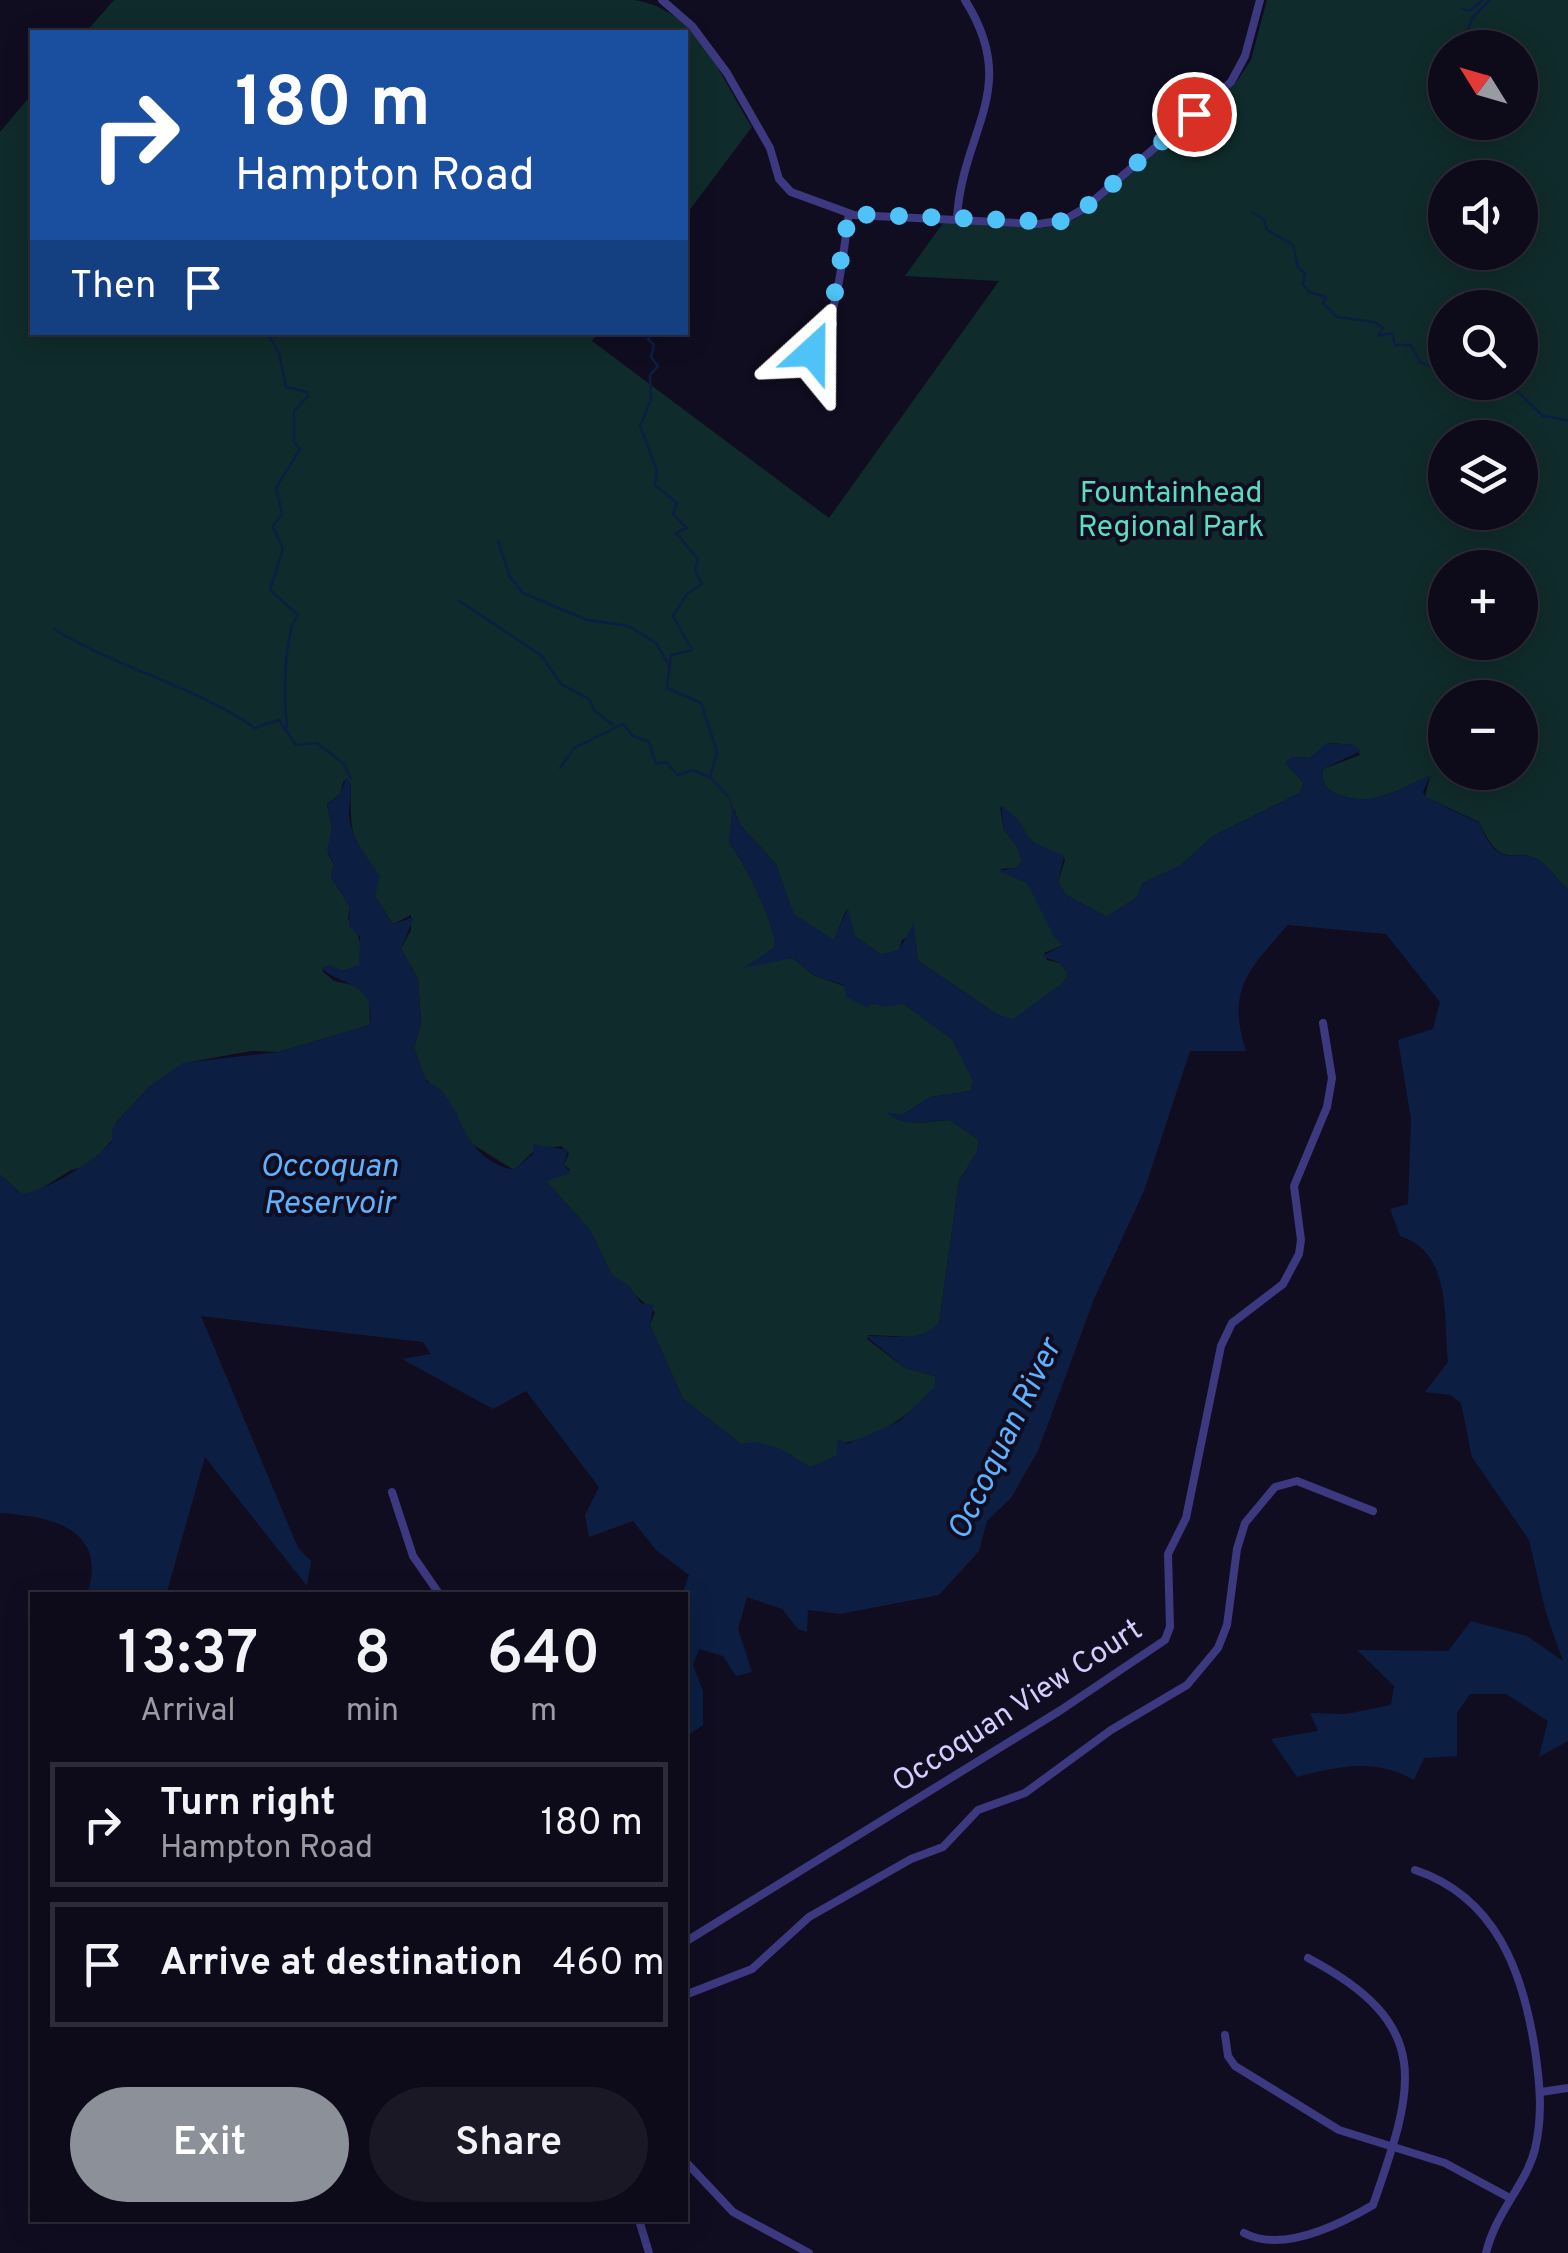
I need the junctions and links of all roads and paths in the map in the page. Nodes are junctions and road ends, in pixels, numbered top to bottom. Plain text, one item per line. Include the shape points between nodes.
1 (662, 0) edge
2 (965, 0) edge
3 (1260, 0) edge
4 (849, 214) junction
5 (957, 217) junction
6 (800, 358) dead end
7 (1323, 1024) dead end
8 (392, 1492) dead end
9 (1373, 1511) dead end
10 (438, 1592) edge
11 (1415, 1870) dead end
12 (688, 1940) edge
13 (1308, 1958) dead end
14 (688, 1994) edge
15 (1225, 2035) dead end
16 (1568, 2088) edge
17 (1541, 2092) junction
18 (1392, 2145) junction
19 (688, 2163) edge
20 (1508, 2196) junction
21 (640, 2222) edge
22 (1244, 2233) dead end
23 (650, 2253) edge
24 (809, 2253) edge
25 (1486, 2253) edge

1 - 4 street via 728,73 770,148 781,183
2 - 5 street via 992,76 962,170
3 - 5 street via 1231,82 1079,212 1039,224
4 - 5 street
4 - 6 street via 828,328 818,348
7 - 12 street, Occoquan View Court via 1332,1078 1294,1186 1301,1247 1283,1284 1232,1323 1221,1346 1189,1508 1168,1554 1166,1640
8 - 10 street via 413,1556
9 - 14 street via 1297,1481 1275,1487 1246,1524 1218,1648 1188,1686 1025,1792 978,1810 943,1847 809,1917 752,1968
11 - 17 street via 1444,1879 1472,1901 1511,1954 1529,2013
13 - 18 street via 1359,1986 1400,2035 1406,2095
15 - 18 street via 1235,2066 1301,2110 1339,2130
16 - 17 street
17 - 20 street via 1533,2156
18 - 20 street
18 - 22 street via 1373,2204 1354,2216 1276,2243
19 - 24 street via 732,2212
20 - 25 street
21 - 23 street

